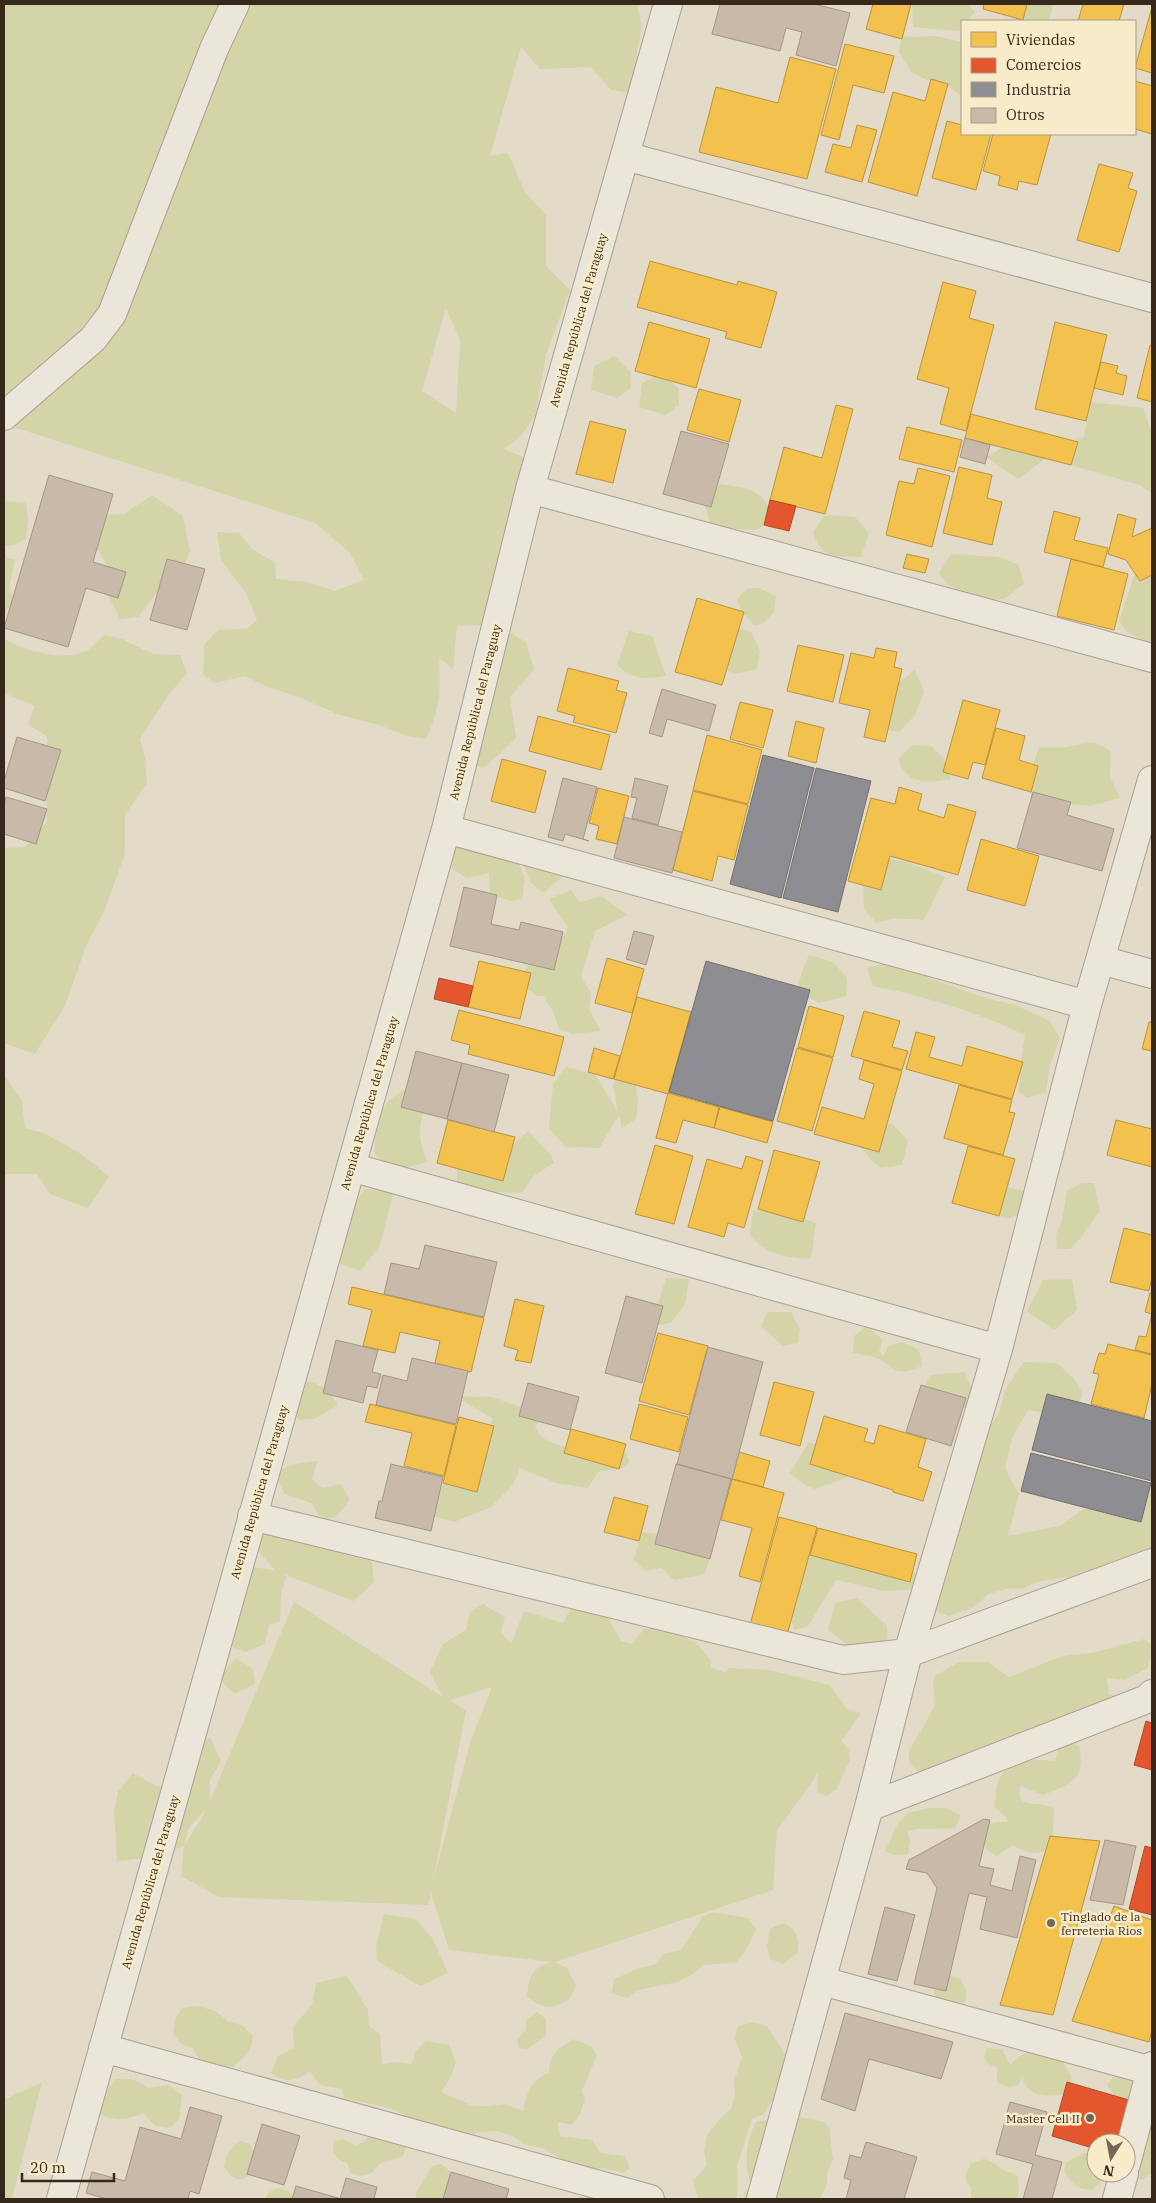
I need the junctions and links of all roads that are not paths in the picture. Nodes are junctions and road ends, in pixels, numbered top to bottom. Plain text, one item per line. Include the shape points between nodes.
1 (235, 4) edge
2 (668, 4) edge
3 (626, 156) junction
4 (1152, 298) edge
5 (4, 416) edge
6 (530, 489) junction
7 (1152, 658) edge
8 (1152, 780) edge
9 (446, 829) junction
10 (1101, 960) junction
11 (1152, 974) edge
12 (1087, 1005) junction
13 (351, 1167) junction
14 (998, 1349) junction
15 (252, 1516) junction
16 (1152, 1563) edge
17 (908, 1653) junction
18 (1152, 1694) edge
19 (869, 1807) junction
20 (822, 1981) junction
21 (104, 2048) junction
22 (1152, 2069) edge
23 (1134, 2133) edge
24 (1121, 2183) edge
25 (61, 2199) edge
26 (650, 2199) edge
27 (761, 2199) edge
28 (1116, 2199) edge

1 - 5 street via 214,48 112,314 93,339
2 - 3 street, Avenida República del Paraguay
3 - 4 street
3 - 6 street, Avenida República del Paraguay
6 - 7 street
6 - 9 street, Avenida República del Paraguay
8 - 10 street
9 - 12 street
9 - 13 street, Avenida República del Paraguay
10 - 11 street
10 - 12 street
12 - 14 street
13 - 14 street
13 - 15 street, Avenida República del Paraguay
14 - 17 street
15 - 17 street via 843,1660
15 - 21 street, Avenida República del Paraguay
16 - 17 street
17 - 19 street
18 - 19 street via 1147,1699
19 - 20 street
20 - 22 street
20 - 27 street
21 - 25 street, Avenida República del Paraguay
21 - 26 street
22 - 23 street
24 - 28 street

